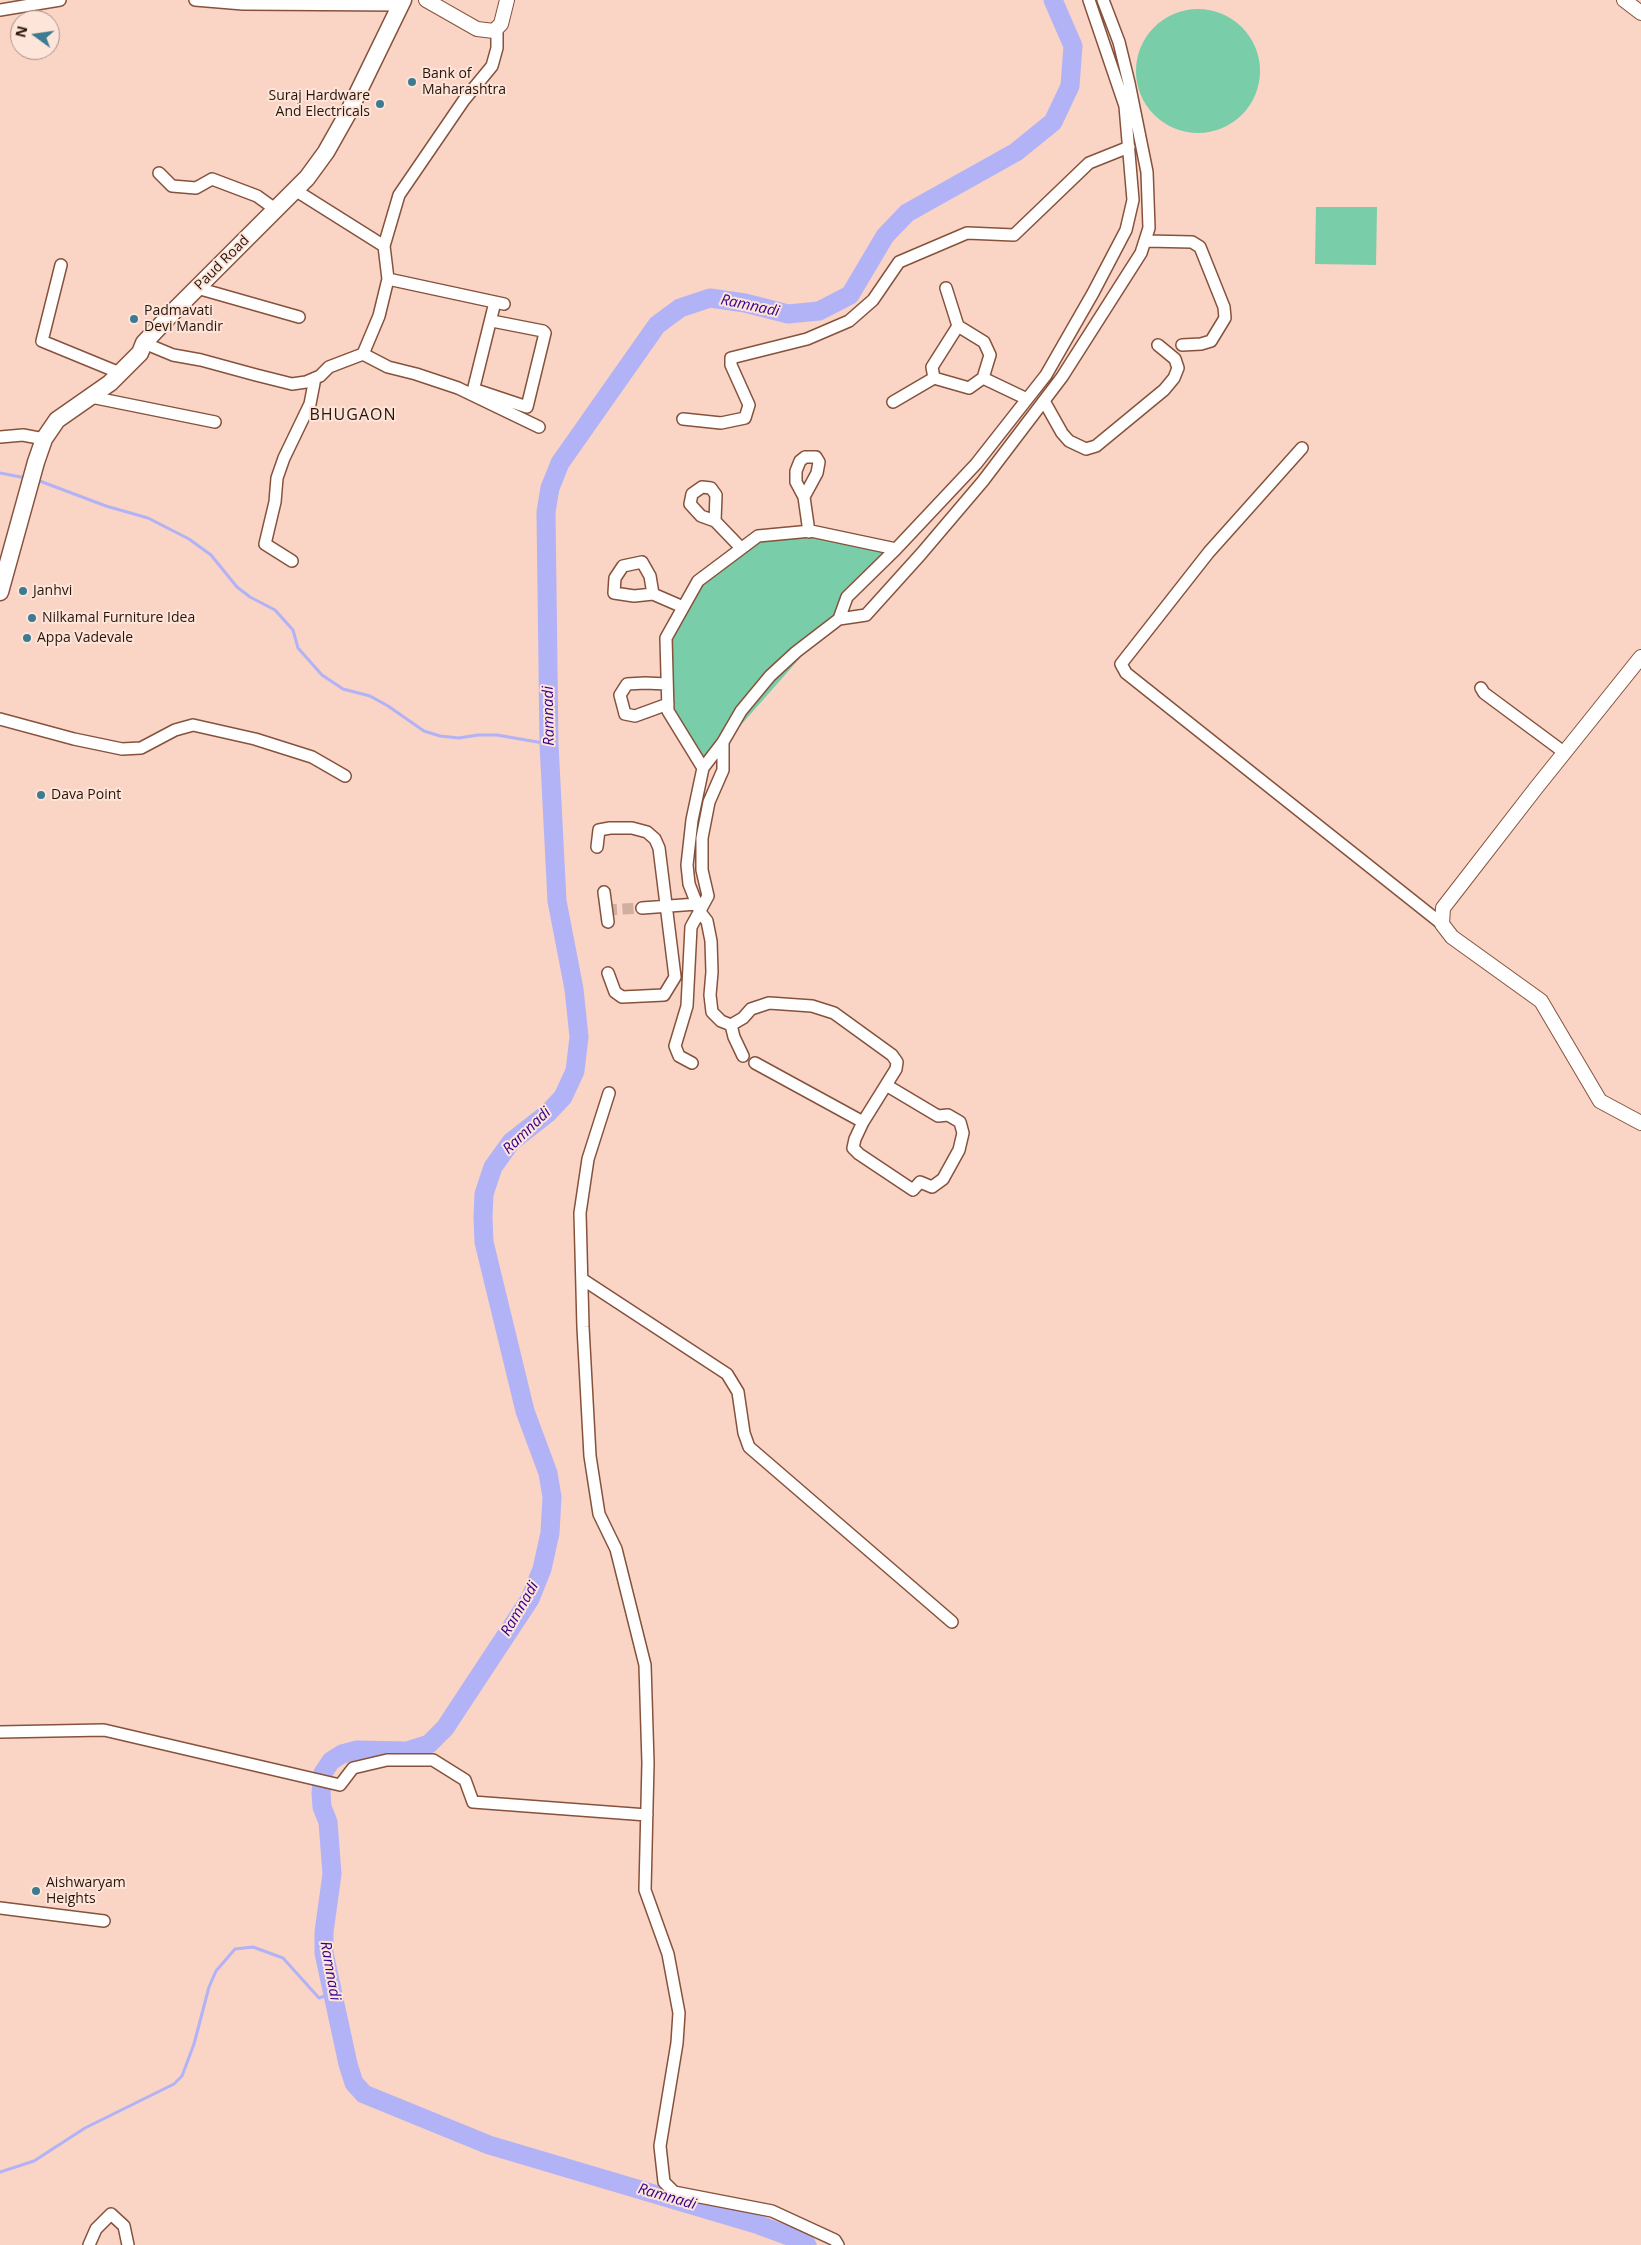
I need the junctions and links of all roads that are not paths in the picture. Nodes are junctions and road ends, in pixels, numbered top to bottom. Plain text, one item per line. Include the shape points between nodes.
1 (60, 0) edge
2 (196, 0) edge
3 (426, 0) edge
4 (507, 0) edge
5 (1089, 0) edge
6 (1103, 0) edge
7 (1624, 0) edge
8 (402, 3) edge
9 (0, 10) edge
10 (1641, 13) edge
11 (497, 28) junction
12 (1129, 147) junction
13 (158, 173) dead end
14 (294, 190) junction
15 (1149, 199) junction
16 (1133, 200) junction
17 (275, 209) junction
18 (1146, 241) junction
19 (384, 246) junction
20 (61, 265) dead end
21 (388, 279) junction
22 (197, 288) junction
23 (946, 288) dead end
24 (299, 317) dead end
25 (492, 321) junction
26 (958, 326) junction
27 (144, 343) junction
28 (1182, 344) dead end
29 (1158, 345) dead end
30 (363, 354) junction
31 (120, 373) junction
32 (315, 378) junction
33 (934, 378) junction
34 (983, 378) junction
35 (91, 397) junction
36 (1027, 399) junction
37 (1044, 401) junction
38 (893, 402) dead end
39 (683, 419) dead end
40 (215, 422) dead end
41 (539, 427) dead end
42 (0, 437) edge
43 (44, 439) junction
44 (1302, 448) dead end
45 (804, 497) dead end
46 (715, 521) dead end
47 (809, 532) junction
48 (741, 548) junction
49 (896, 549) junction
50 (292, 560) dead end
51 (0, 590) edge
52 (653, 594) dead end
53 (683, 607) junction
54 (839, 618) junction
55 (1641, 657) edge
56 (667, 684) junction
57 (1481, 688) dead end
58 (668, 704) junction
59 (0, 719) edge
60 (723, 742) junction
61 (1565, 753) junction
62 (703, 768) junction
63 (345, 776) dead end
64 (597, 847) dead end
65 (604, 892) dead end
66 (666, 906) junction
67 (642, 908) tunnel mouth
68 (699, 908) junction
69 (608, 922) dead end
70 (1442, 924) junction
71 (608, 973) dead end
72 (731, 1025) junction
73 (744, 1056) dead end
74 (692, 1062) dead end
75 (755, 1062) dead end
76 (886, 1086) junction
77 (608, 1093) dead end
78 (863, 1122) junction
79 (1641, 1123) edge
80 (582, 1279) junction
81 (952, 1622) dead end
82 (0, 1732) edge
83 (647, 1815) junction
84 (0, 1908) edge
85 (104, 1921) dead end
86 (89, 2245) edge
87 (128, 2245) edge
88 (838, 2245) edge

1 - 9 street
2 - 8 street via 243,4
3 - 11 street via 477,29 494,31
4 - 11 street
5 - 12 street via 1125,106
6 - 15 street via 1119,42 1129,83 1147,172
7 - 10 street
8 - 14 main road, Paud Road via 326,152
11 - 19 street via 498,48 492,66 464,100 399,195
12 - 16 street
12 - 39 street via 1089,163 1014,235 967,233 899,262 873,300 849,321 807,339 732,358 731,365 749,404 745,418 720,423
13 - 17 street via 172,186 196,188 212,179 257,196
14 - 17 main road, Paud Road
14 - 19 street
15 - 16 street
15 - 18 street
16 - 36 street via 1126,230 1093,293 1046,375
17 - 22 main road, Paud Road
18 - 28 street via 1192,242 1200,247 1224,307 1225,318 1211,341
18 - 37 street via 1134,265
19 - 21 street
20 - 31 street via 42,341
21 - 25 street via 500,303
21 - 30 street via 379,316
22 - 24 street
22 - 27 main road, Paud Road
23 - 26 street
25 - 25 street via 474,386 476,390 526,407 545,333
26 - 33 street via 932,367
26 - 34 street via 984,342 990,355
27 - 31 main road, Paud Road via 140,353
27 - 32 street via 173,355 292,384
29 - 37 street via 1175,359 1178,368 1174,378 1096,446 1086,449 1070,441
30 - 32 street via 329,367
30 - 41 street via 388,367 458,388
31 - 35 main road, Paud Road
32 - 50 street via 310,404 277,478 275,502 264,544
33 - 34 street via 969,388
33 - 38 street
34 - 36 street
35 - 40 street
35 - 43 main road, Paud Road via 57,420
36 - 49 street via 976,464
37 - 54 street via 983,481 866,615
42 - 43 street via 23,435
43 - 51 main road, Paud Road
44 - 70 street via 1209,552 1121,664 1126,673
45 - 47 street
46 - 48 street
47 - 48 street via 758,536
47 - 49 street
48 - 53 street via 698,581
49 - 54 street via 847,597
52 - 53 street
53 - 56 street via 666,638
54 - 60 street via 770,676 741,711
55 - 61 street
56 - 58 street
56 - 58 street via 627,684 620,695 625,714 635,716
57 - 61 street
58 - 62 street via 668,711
59 - 63 street via 122,749 141,748 175,730 193,725 255,739 312,757
60 - 62 street
60 - 68 street via 723,770 709,802 702,838 702,870 708,896
61 - 70 street via 1444,908
62 - 68 street via 687,865 689,884
64 - 66 street via 599,830 632,828 647,832 659,848
65 - 69 street
66 - 67 street
66 - 68 street
66 - 71 street via 675,977 664,995 622,997 615,992
68 - 72 street via 707,921 711,941 712,1012 721,1022
68 - 74 street via 690,927 688,1006 674,1046 679,1056
70 - 79 street via 1452,937 1541,1001 1600,1101
72 - 73 street
72 - 76 street via 751,1009 769,1004 812,1006 834,1013 897,1062
75 - 78 street
76 - 78 street
76 - 78 street via 938,1116 948,1115 960,1122 963,1133 959,1150 943,1179 932,1187 920,1182 913,1190 859,1154 853,1148
77 - 80 street via 584,1181 580,1213
80 - 81 street via 727,1374 738,1392 748,1447
80 - 83 street via 590,1456 599,1514 616,1548 645,1665
82 - 83 street via 104,1730 340,1786 353,1768 387,1760 434,1760 465,1780 473,1802
83 - 88 street via 645,1890 668,1954 679,2013 660,2146 664,2182 674,2192 772,2211 835,2240
84 - 85 street
86 - 87 street via 96,2229 111,2214 124,2226

